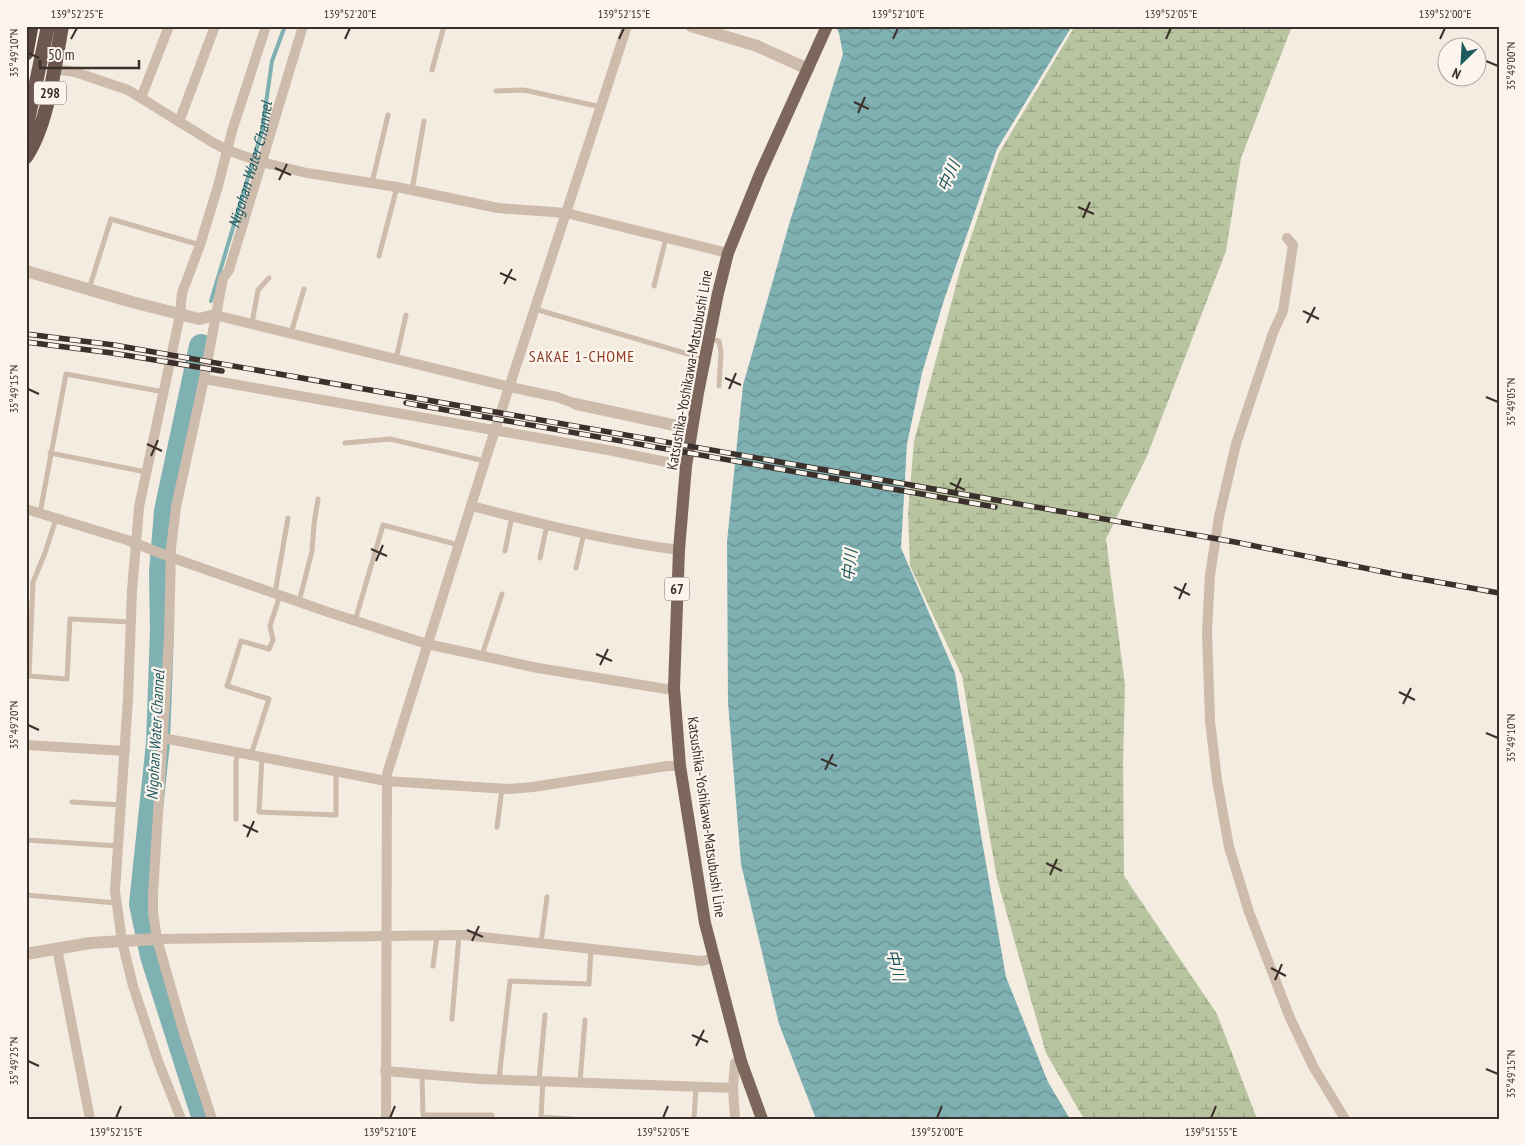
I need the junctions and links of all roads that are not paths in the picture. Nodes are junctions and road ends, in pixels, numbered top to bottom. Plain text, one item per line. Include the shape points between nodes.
1 (31, 26) edge
2 (48, 26) edge
3 (62, 26) edge
4 (169, 26) edge
5 (215, 26) edge
6 (266, 26) edge
7 (303, 26) edge
8 (444, 26) edge
9 (627, 26) edge
10 (690, 26) edge
11 (827, 26) edge
12 (26, 53) edge
13 (54, 69) junction
14 (808, 69) junction
15 (432, 70) dead end
16 (496, 91) dead end
17 (141, 98) junction
18 (601, 107) junction
19 (388, 115) dead end
20 (424, 121) dead end
21 (179, 122) junction
22 (27, 124) edge
23 (227, 150) junction
24 (26, 157) edge
25 (261, 162) junction
26 (372, 183) junction
27 (396, 186) junction
28 (412, 190) junction
29 (566, 213) junction
30 (666, 238) junction
31 (1287, 238) dead end
32 (200, 246) junction
33 (728, 253) junction
34 (379, 256) dead end
35 (26, 271) edge
36 (268, 278) dead end
37 (654, 286) dead end
38 (304, 289) dead end
39 (89, 290) junction
40 (535, 309) junction
41 (216, 314) junction
42 (180, 315) junction
43 (406, 315) dead end
44 (252, 323) junction
45 (291, 333) junction
46 (708, 339) junction
47 (396, 359) junction
48 (704, 359) junction
49 (204, 379) junction
50 (719, 386) dead end
51 (510, 387) junction
52 (164, 392) junction
53 (576, 404) joint
54 (692, 430) junction
55 (495, 431) junction
56 (345, 443) dead end
57 (50, 452) junction
58 (485, 461) junction
59 (686, 466) junction
60 (146, 472) junction
61 (318, 499) dead end
62 (472, 506) junction
63 (26, 509) edge
64 (40, 513) junction
65 (512, 516) junction
66 (56, 518) junction
67 (288, 518) dead end
68 (547, 525) junction
69 (584, 533) junction
70 (459, 545) junction
71 (140, 546) junction
72 (679, 550) junction
73 (505, 551) dead end
74 (170, 557) junction
75 (540, 558) dead end
76 (576, 568) dead end
77 (277, 594) junction
78 (502, 594) dead end
79 (299, 602) junction
80 (355, 621) junction
81 (132, 622) junction
82 (428, 644) junction
83 (483, 657) junction
84 (674, 688) junction
85 (164, 738) junction
86 (26, 745) edge
87 (26, 750) edge
88 (125, 751) junction
89 (238, 752) junction
90 (251, 755) junction
91 (262, 757) junction
92 (680, 766) junction
93 (336, 771) junction
94 (386, 781) junction
95 (502, 789) junction
96 (72, 802) dead end
97 (121, 805) junction
98 (236, 819) dead end
99 (497, 827) dead end
100 (26, 840) edge
101 (119, 846) junction
102 (26, 895) edge
103 (546, 897) dead end
104 (116, 903) junction
105 (459, 935) junction
106 (437, 936) junction
107 (385, 937) junction
108 (157, 938) junction
109 (122, 941) junction
110 (541, 943) junction
111 (57, 948) junction
112 (591, 948) junction
113 (26, 954) edge
114 (714, 958) junction
115 (433, 966) dead end
116 (545, 1015) dead end
117 (452, 1019) dead end
118 (585, 1020) dead end
119 (741, 1060) junction
120 (385, 1071) junction
121 (422, 1073) junction
122 (499, 1079) junction
123 (541, 1080) junction
124 (580, 1082) junction
125 (696, 1087) junction
126 (733, 1088) junction
127 (90, 1119) edge
128 (180, 1119) edge
129 (212, 1119) edge
130 (386, 1119) edge
131 (492, 1119) edge
132 (574, 1119) edge
133 (694, 1119) edge
134 (735, 1119) edge
135 (762, 1119) edge
136 (1344, 1119) edge

1 - 12 highway
2 - 22 highway, 298
3 - 13 highway, 298
4 - 17 street
5 - 21 street
6 - 23 street
7 - 25 street
8 - 15 lane
9 - 18 street
10 - 14 street via 757,46
11 - 14 main road, Katsushika-Yoshikawa-Matsubushi Line / 67
13 - 17 street via 75,72 128,90
13 - 24 highway, 298 via 51,92 37,137
14 - 33 main road, Katsushika-Yoshikawa-Matsubushi Line / 67
16 - 18 lane via 524,90
17 - 21 street
18 - 29 street
19 - 26 lane
20 - 28 lane
21 - 23 street
23 - 25 street
23 - 32 street
25 - 26 street
25 - 41 street via 229,270 223,278
26 - 27 street
27 - 28 street
27 - 34 lane
28 - 29 street via 498,208
29 - 30 street
29 - 40 street
30 - 33 street
30 - 37 lane
31 - 136 street via 1293,245 1283,311 1236,444 1219,517 1210,575 1207,632 1210,722 1229,847 1249,912 1290,1018
32 - 39 lane via 111,219
32 - 42 street via 182,293
33 - 46 main road, Katsushika-Yoshikawa-Matsubushi Line / 67
35 - 39 street
36 - 44 lane via 258,290
38 - 45 lane
39 - 42 street
40 - 48 lane
40 - 51 street
41 - 42 street via 199,319
41 - 44 street
41 - 49 street
42 - 52 street
43 - 47 lane
44 - 45 street
45 - 47 street
46 - 48 main road, Katsushika-Yoshikawa-Matsubushi Line / 67
46 - 50 lane via 719,341
47 - 51 street
48 - 54 main road, Katsushika-Yoshikawa-Matsubushi Line / 67
49 - 55 street
49 - 74 street via 176,507
51 - 53 street
51 - 55 street
52 - 57 lane via 66,374
52 - 60 street
53 - 54 street
54 - 59 main road, Katsushika-Yoshikawa-Matsubushi Line / 67
55 - 58 street
55 - 59 street
56 - 58 lane via 390,440
57 - 60 lane
57 - 64 lane
58 - 62 street
59 - 72 main road, Katsushika-Yoshikawa-Matsubushi Line / 67
60 - 71 street via 139,507
61 - 79 lane via 312,551
62 - 65 street
62 - 70 street
63 - 64 street
64 - 66 street
65 - 68 street
65 - 73 lane
66 - 71 street
66 - 81 lane via 33,582 29,676 67,679 70,619
67 - 77 lane
68 - 69 street
68 - 75 lane
69 - 72 street
69 - 76 lane
70 - 80 lane via 382,524
70 - 82 street
71 - 74 street
71 - 81 street
72 - 84 main road, Katsushika-Yoshikawa-Matsubushi Line / 67
74 - 77 street
74 - 85 street
77 - 79 street
77 - 90 lane via 270,626 273,640 269,649 241,641 227,686 269,699
78 - 83 lane
79 - 80 street
80 - 82 street
81 - 88 street
82 - 83 street
82 - 94 street
83 - 84 street via 583,676
84 - 92 main road, Katsushika-Yoshikawa-Matsubushi Line / 67
85 - 89 street
85 - 108 street via 153,885
86 - 87 lane
86 - 88 street
88 - 97 street
89 - 90 street
89 - 98 lane
90 - 91 street
91 - 93 street
91 - 93 lane via 260,812 336,814
92 - 95 street
92 - 114 main road, Katsushika-Yoshikawa-Matsubushi Line / 67 via 705,923
93 - 94 street
94 - 95 street
94 - 107 street
95 - 99 lane
96 - 97 lane
97 - 101 street
100 - 101 lane
101 - 104 street
102 - 104 lane
103 - 110 lane
104 - 109 street
105 - 106 street
105 - 110 street
105 - 117 lane
106 - 107 street
106 - 115 lane
107 - 108 street
107 - 120 street
108 - 109 street
108 - 129 street
109 - 111 street
109 - 128 street via 133,986
110 - 112 street
111 - 113 street
111 - 127 street
112 - 114 street via 702,961
112 - 122 lane via 589,984 510,981
114 - 119 main road, Katsushika-Yoshikawa-Matsubushi Line / 67
116 - 123 lane
118 - 124 lane
119 - 126 street via 735,1063
119 - 135 main road, Katsushika-Yoshikawa-Matsubushi Line / 67
120 - 121 street
120 - 130 street
121 - 122 street
121 - 131 lane via 423,1115 492,1115
122 - 123 street
123 - 124 street
123 - 132 lane via 541,1117
124 - 125 street
125 - 126 street
125 - 133 lane
126 - 134 street

